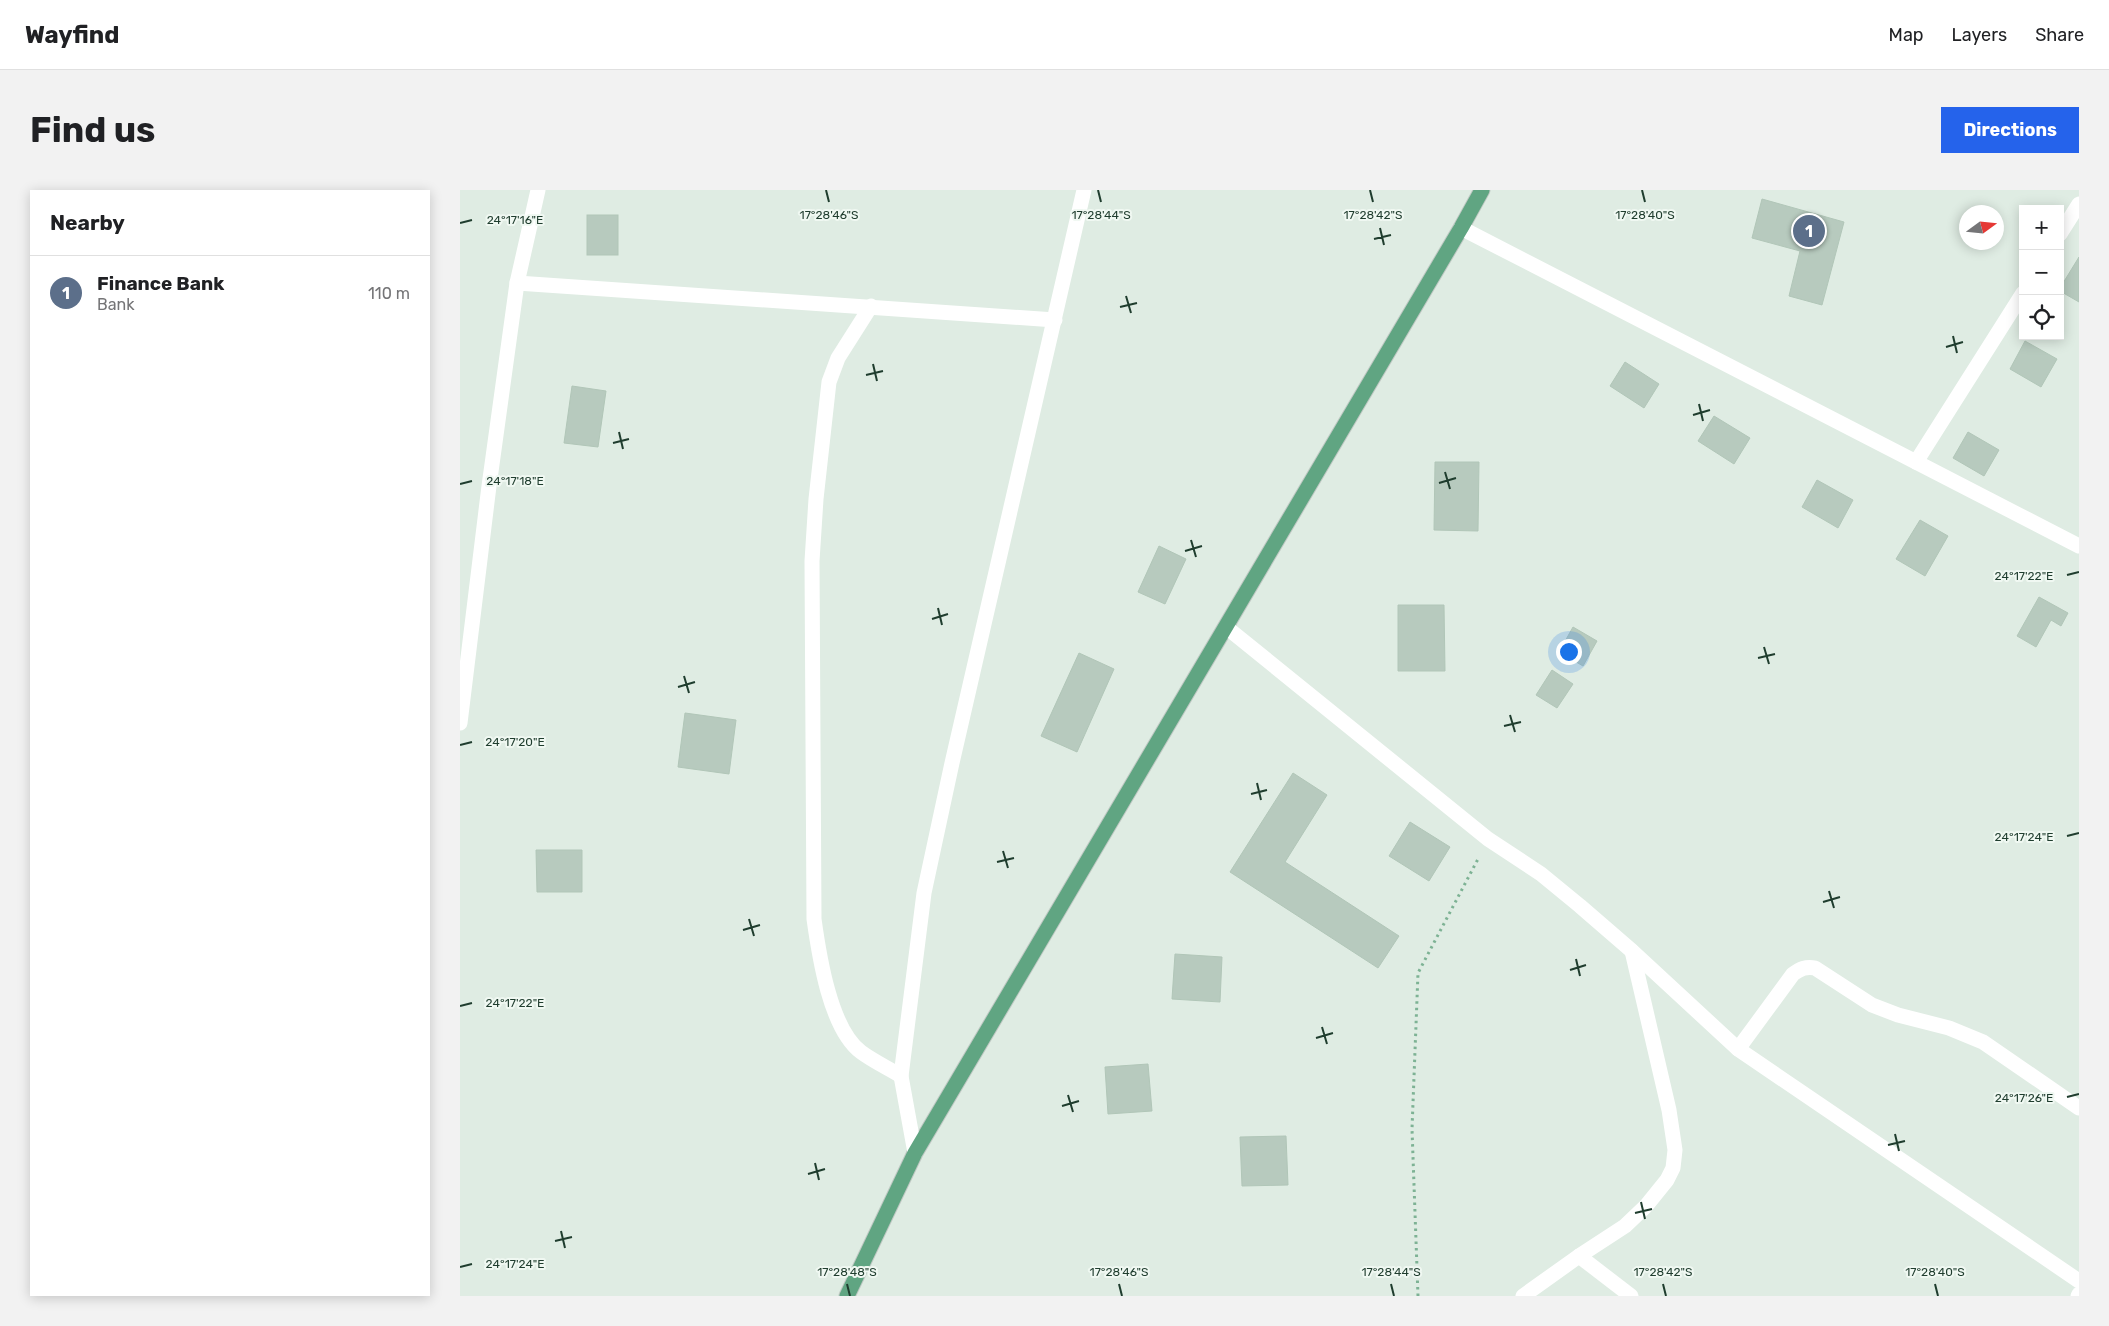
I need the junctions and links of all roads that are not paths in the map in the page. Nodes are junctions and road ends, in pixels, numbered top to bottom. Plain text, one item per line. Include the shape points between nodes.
1 (538, 190) edge
2 (1084, 190) edge
3 (1482, 190) edge
4 (2079, 204) edge
5 (1461, 228) junction
6 (2064, 228) edge
7 (517, 283) junction
8 (2022, 295) edge
9 (871, 306) junction
10 (1055, 320) junction
11 (1916, 462) junction
12 (2079, 546) edge
13 (1226, 627) junction
14 (460, 723) edge
15 (1632, 951) junction
16 (1738, 1050) junction
17 (901, 1076) junction
18 (2079, 1108) edge
19 (915, 1152) junction
20 (1579, 1256) junction
21 (2079, 1281) edge
22 (847, 1296) edge
23 (1523, 1296) edge
24 (1631, 1296) edge

1 - 7 street
2 - 10 street
3 - 5 main road
4 - 6 street
5 - 11 street
5 - 13 main road
7 - 9 street
7 - 14 street
8 - 11 street
9 - 10 street
9 - 17 street via 838,358 829,382 816,499 812,561 814,919 822,969 844,1033 860,1051
10 - 17 street via 924,892
11 - 12 street
13 - 15 street via 1488,839 1541,874
13 - 19 main road
15 - 16 street
15 - 20 street via 1669,1110 1673,1168 1646,1206 1625,1226
16 - 18 street via 1793,974 1811,967 1872,1005 1984,1042
16 - 21 street
17 - 19 street
19 - 22 main road
20 - 23 street
20 - 24 street

